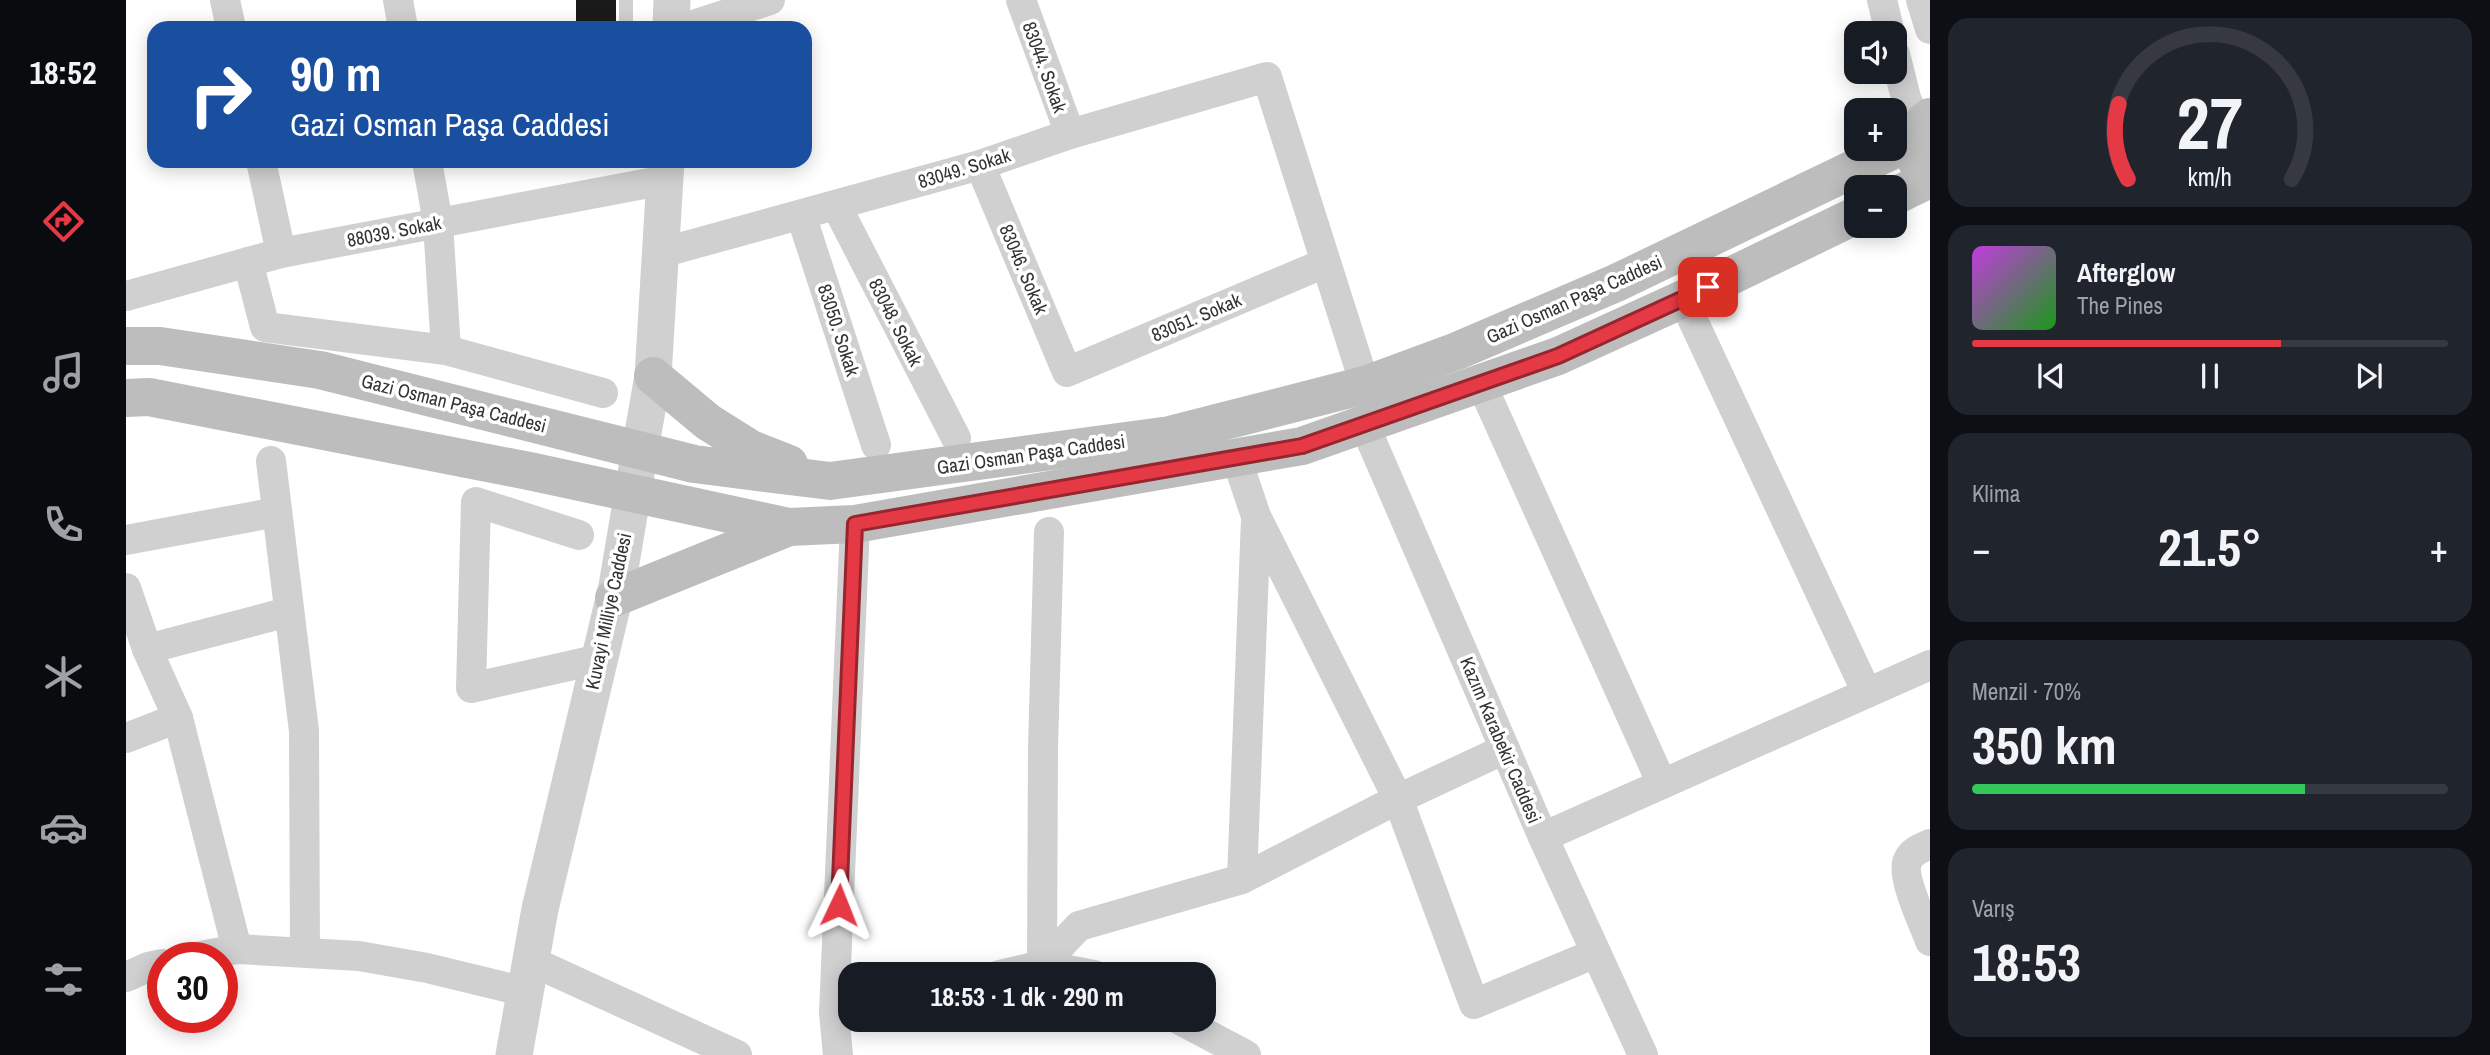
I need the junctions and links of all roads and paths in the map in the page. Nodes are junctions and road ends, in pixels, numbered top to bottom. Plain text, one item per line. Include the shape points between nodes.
1 (225, 0) edge
2 (398, 0) edge
3 (626, 0) edge
4 (672, 0) edge
5 (770, 0) edge
6 (1021, 0) edge
7 (1882, 0) edge
8 (1921, 0) edge
9 (230, 21) edge
10 (402, 21) edge
11 (626, 21) edge
12 (671, 21) edge
13 (706, 21) edge
14 (1887, 21) edge
15 (1930, 29) edge
16 (1903, 84) edge
17 (1070, 134) junction
18 (1910, 136) edge
19 (980, 165) junction
20 (263, 168) edge
21 (428, 168) edge
22 (666, 171) edge
23 (1930, 178) edge
24 (1907, 190) edge
25 (836, 205) junction
26 (802, 215) junction
27 (1844, 221) edge
28 (438, 223) junction
29 (281, 253) junction
30 (661, 254) junction
31 (248, 262) junction
32 (1325, 262) junction
33 (127, 294) edge
34 (1683, 299) junction
35 (126, 346) edge
36 (446, 349) junction
37 (1067, 372) joint
38 (653, 376) junction
39 (1481, 383) junction
40 (1365, 385) junction
41 (603, 393) dead end
42 (126, 398) edge
43 (1364, 424) junction
44 (956, 438) dead end
45 (876, 445) dead end
46 (640, 450) junction
47 (1236, 457) junction
48 (271, 461) dead end
49 (830, 481) junction
50 (633, 494) junction
51 (277, 512) junction
52 (1256, 516) junction
53 (855, 524) junction
54 (789, 527) junction
55 (1049, 532) dead end
56 (579, 535) dead end
57 (126, 540) edge
58 (126, 588) edge
59 (614, 598) junction
60 (288, 612) junction
61 (147, 649) junction
62 (600, 659) junction
63 (1930, 665) edge
64 (1867, 693) junction
65 (178, 718) junction
66 (126, 738) edge
67 (1505, 749) junction
68 (1662, 784) junction
69 (1398, 799) junction
70 (1543, 837) junction
71 (1930, 844) edge
72 (1242, 879) junction
73 (1930, 941) edge
74 (235, 942) edge
75 (238, 948) edge
76 (305, 951) junction
77 (1596, 953) junction
78 (843, 962) edge
79 (1042, 962) edge
80 (1045, 962) edge
81 (147, 967) edge
82 (528, 976) junction
83 (126, 977) edge
84 (840, 1032) edge
85 (1202, 1032) edge
86 (514, 1055) edge
87 (737, 1055) edge
88 (838, 1055) edge
89 (1245, 1055) edge
90 (1643, 1055) edge

1 - 9 street
2 - 10 street
3 - 11 lane
4 - 12 street
5 - 13 street
6 - 17 street, 83044. Sokak
7 - 14 street
8 - 15 street
16 - 18 street
17 - 19 street, 83049. Sokak
17 - 32 street, 83049. Sokak via 1266,77
18 - 23 main road via 1919,169
18 - 40 main road, Gazi Osman Paşa Caddesi via 1616,283
19 - 25 street, 83049. Sokak
19 - 37 street, 83046. Sokak
20 - 29 street
21 - 28 street
22 - 28 street, 88039. Sokak
22 - 30 street, Kuvayi Milliye Caddesi
23 - 24 main road
25 - 26 street, 83049. Sokak
25 - 44 street, 83048. Sokak
26 - 30 street, 83049. Sokak
26 - 45 street, 83050. Sokak
27 - 34 main road, Gazi Osman Paşa Caddesi
28 - 29 street, 88039. Sokak
28 - 36 street
29 - 31 street, 88039. Sokak
30 - 38 street, Kuvayi Milliye Caddesi
31 - 33 street, 88039. Sokak
31 - 36 street via 265,327
32 - 37 street, 83051. Sokak
32 - 40 street
34 - 39 main road, Gazi Osman Paşa Caddesi via 1558,356
34 - 64 street
35 - 46 main road, Gazi Osman Paşa Caddesi via 160,346 320,370
36 - 41 street
38 - 46 street, Kuvayi Milliye Caddesi
38 - 49 main road via 708,422 751,449
39 - 43 main road, Gazi Osman Paşa Caddesi
39 - 68 street
40 - 49 main road, Gazi Osman Paşa Caddesi via 1170,435
42 - 50 main road, Gazi Osman Paşa Caddesi via 149,397
43 - 47 main road, Gazi Osman Paşa Caddesi via 1302,446
43 - 67 street, Kazım Karabekir Caddesi
46 - 49 main road, Gazi Osman Paşa Caddesi via 694,464
46 - 50 street, Kuvayi Milliye Caddesi
47 - 52 street
47 - 53 main road, Gazi Osman Paşa Caddesi
48 - 51 street
50 - 54 main road, Gazi Osman Paşa Caddesi
50 - 59 street, Kuvayi Milliye Caddesi
51 - 57 street
51 - 60 street
52 - 69 street
52 - 72 street
53 - 54 main road, Gazi Osman Paşa Caddesi
53 - 78 street
54 - 59 main road
55 - 79 street
56 - 62 street via 476,502 471,688
58 - 61 street
59 - 62 street, Kuvayi Milliye Caddesi
60 - 61 street
60 - 76 street via 304,731
61 - 65 street
62 - 82 street, Kuvayi Milliye Caddesi
63 - 64 street
64 - 68 street
65 - 66 street
65 - 74 street
67 - 69 street
67 - 70 street, Kazım Karabekir Caddesi
68 - 70 street
69 - 72 street
69 - 77 street via 1474,1004
70 - 77 street, Kazım Karabekir Caddesi
71 - 73 street via 1916,850 1906,862 1906,875
72 - 80 street via 1079,926
75 - 76 street
76 - 82 street
77 - 90 street, Kazım Karabekir Caddesi
81 - 83 street
82 - 86 street, Kuvayi Milliye Caddesi
82 - 87 street
84 - 88 street
85 - 89 street

